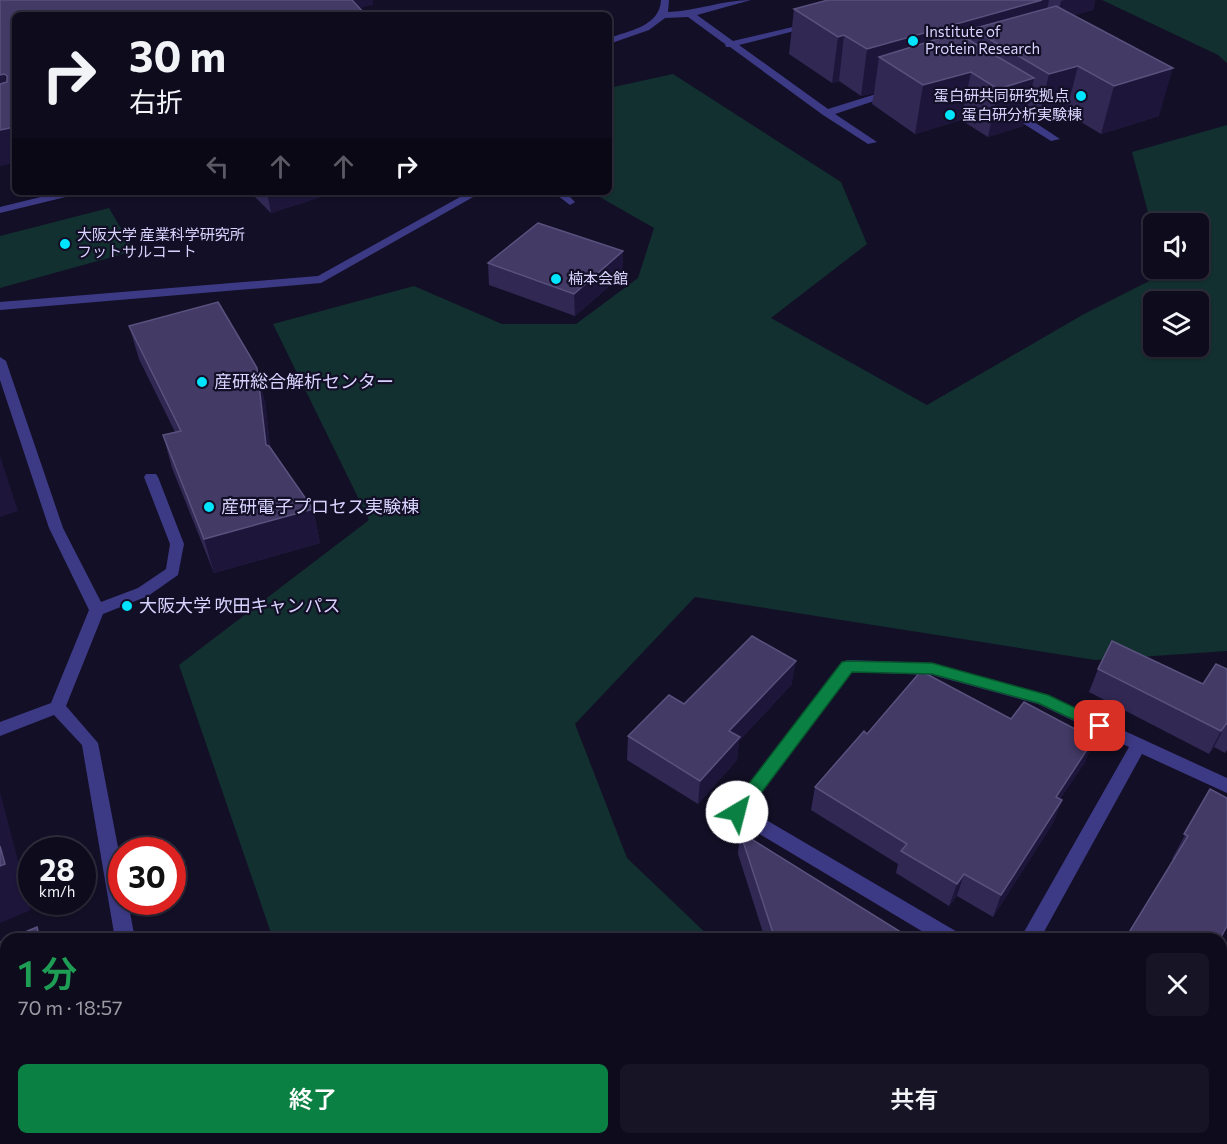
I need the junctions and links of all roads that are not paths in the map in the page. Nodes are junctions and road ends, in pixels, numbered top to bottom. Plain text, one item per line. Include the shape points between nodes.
1 (665, 0) edge
2 (747, 0) edge
3 (690, 14) junction
4 (663, 15) junction
5 (821, 22) edge
6 (612, 40) edge
7 (729, 45) junction
8 (905, 88) edge
9 (998, 104) edge
10 (826, 113) junction
11 (1055, 139) dead end
12 (872, 142) dead end
13 (62, 195) edge
14 (472, 195) edge
15 (562, 195) edge
16 (570, 202) dead end
17 (0, 210) edge
18 (0, 306) edge
19 (0, 361) edge
20 (151, 477) dead end
21 (97, 610) junction
22 (57, 707) junction
23 (0, 729) edge
24 (1139, 744) junction
25 (1227, 786) edge
26 (124, 933) edge
27 (942, 933) edge
28 (1033, 933) edge

1 - 4 street
2 - 3 street
3 - 4 street
3 - 7 street
4 - 6 street
5 - 7 street
7 - 10 street
8 - 10 street
9 - 11 street
10 - 12 street
13 - 17 street
14 - 18 street via 321,279
15 - 16 street
19 - 21 street via 56,528
20 - 21 street via 177,544 173,571 142,592
21 - 22 street
22 - 23 street
22 - 26 street via 90,743
24 - 25 street
24 - 27 street via 1042,699 932,669 848,666 737,812
24 - 28 street

